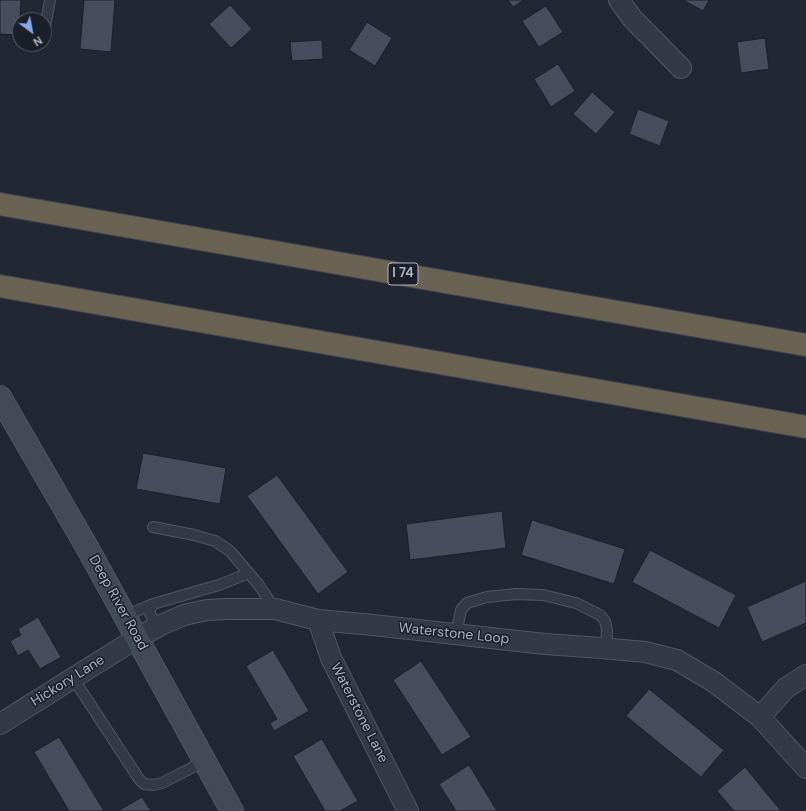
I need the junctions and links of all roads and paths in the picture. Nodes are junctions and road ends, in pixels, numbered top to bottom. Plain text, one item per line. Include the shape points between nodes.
1 (50, 0) edge
2 (619, 0) edge
3 (48, 12) edge
4 (681, 68) dead end
5 (0, 204) edge
6 (0, 286) edge
7 (806, 345) edge
8 (0, 397) edge
9 (806, 428) edge
10 (153, 527) dead end
11 (249, 573) junction
12 (153, 604) junction
13 (275, 609) junction
14 (125, 616) junction
15 (318, 620) junction
16 (156, 627) junction
17 (456, 634) junction
18 (137, 638) junction
19 (606, 648) junction
20 (806, 675) edge
21 (74, 678) junction
22 (760, 717) junction
23 (0, 724) edge
24 (204, 761) junction
25 (806, 768) edge
26 (402, 809) edge
27 (232, 811) edge

1 - 3 lane
2 - 4 street via 632,18
5 - 7 highway, I 74
6 - 9 highway
8 - 14 street, Deep River Road
10 - 11 lane via 215,541 230,551
11 - 12 lane via 219,585
11 - 13 lane
12 - 14 lane
12 - 16 lane via 148,611
13 - 15 street, Waterstone Loop
13 - 16 street, Waterstone Loop via 207,610 184,615
14 - 18 street, Deep River Road
15 - 17 street, Waterstone Loop
15 - 26 street, Waterstone Lane via 331,658
16 - 18 street, Waterstone Loop
17 - 19 street, Waterstone Loop
17 - 19 lane via 461,610 467,603 487,597 543,595 576,603 600,615 607,630
18 - 21 street, Hickory Lane
18 - 24 street, Deep River Road
19 - 22 street, Waterstone Loop via 645,652 677,660 714,682
20 - 22 street via 786,688
21 - 23 street, Hickory Lane
21 - 24 lane via 144,784 162,783
22 - 25 street, Waterstone Loop
24 - 27 street, Deep River Road

